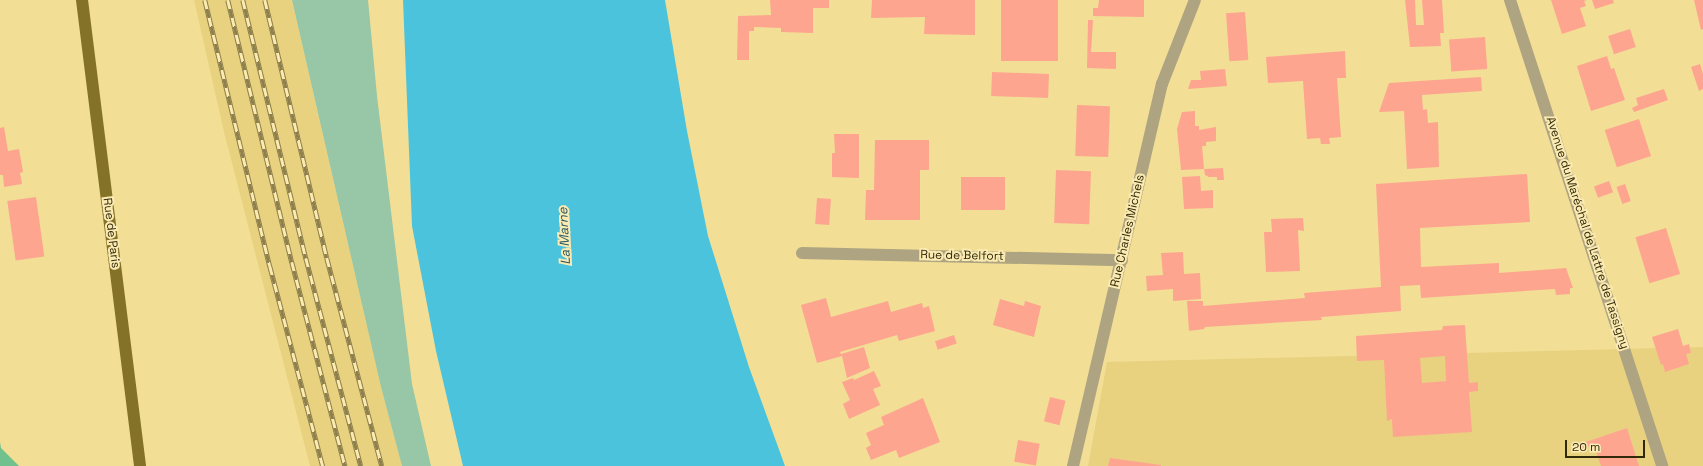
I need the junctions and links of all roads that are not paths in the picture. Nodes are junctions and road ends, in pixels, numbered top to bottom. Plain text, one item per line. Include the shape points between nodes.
1 (82, 0) edge
2 (1194, 0) edge
3 (1510, 0) edge
4 (802, 253) dead end
5 (1122, 260) junction
6 (140, 466) edge
7 (1073, 466) edge
8 (1662, 466) edge

1 - 6 main road, Rue de Paris
2 - 5 street, Rue Charles Michels via 1162,84
3 - 8 street, Avenue du Maréchal de Lattre de Tassigny
4 - 5 street, Rue de Belfort
5 - 7 street, Rue Charles Michels

